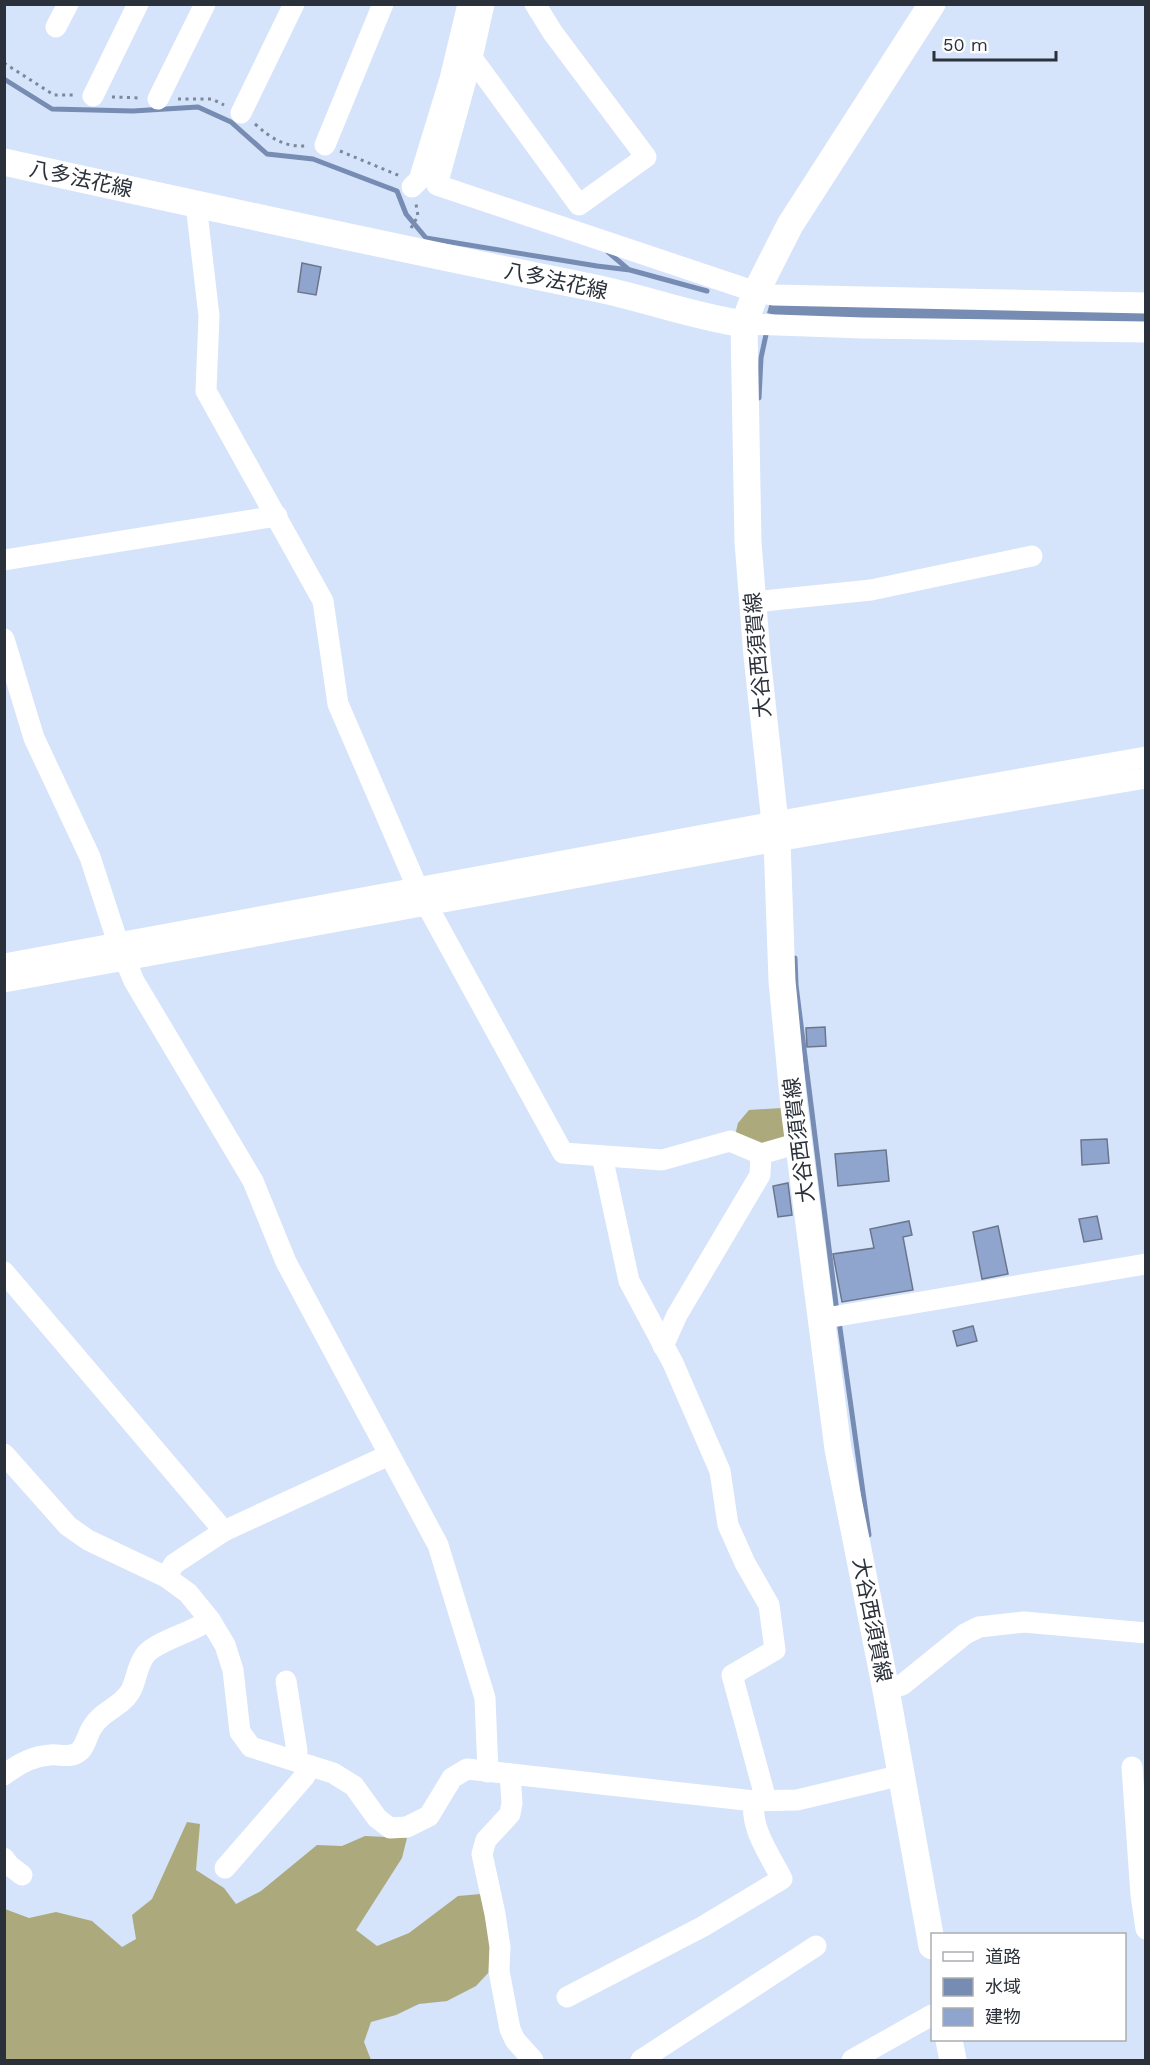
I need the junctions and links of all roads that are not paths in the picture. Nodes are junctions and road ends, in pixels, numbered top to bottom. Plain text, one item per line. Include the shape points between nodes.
1 (68, 4) edge
2 (138, 4) edge
3 (205, 4) edge
4 (294, 4) edge
5 (383, 4) edge
6 (468, 4) edge
7 (484, 4) edge
8 (535, 4) edge
9 (932, 4) edge
10 (56, 27) dead end
11 (471, 58) junction
12 (93, 96) dead end
13 (158, 99) dead end
14 (241, 113) dead end
15 (325, 145) dead end
16 (4, 162) edge
17 (412, 187) dead end
18 (196, 204) junction
19 (756, 292) junction
20 (1146, 303) edge
21 (744, 324) junction
22 (1146, 332) edge
23 (277, 516) junction
24 (1032, 556) dead end
25 (4, 560) edge
26 (753, 602) junction
27 (4, 639) edge
28 (1146, 757) edge
29 (1146, 778) edge
30 (776, 831) junction
31 (423, 897) junction
32 (121, 952) junction
33 (4, 964) edge
34 (4, 982) edge
35 (799, 1143) junction
36 (761, 1155) junction
37 (602, 1156) junction
38 (1146, 1264) edge
39 (4, 1272) edge
40 (820, 1319) junction
41 (663, 1346) junction
42 (4, 1454) edge
43 (389, 1455) junction
44 (224, 1531) junction
45 (166, 1577) junction
46 (210, 1620) junction
47 (1146, 1633) edge
48 (286, 1681) dead end
49 (886, 1690) junction
50 (8, 1764) edge
51 (303, 1764) junction
52 (1132, 1767) dead end
53 (499, 1773) junction
54 (902, 1775) junction
55 (760, 1801) junction
56 (4, 1858) edge
57 (225, 1868) dead end
58 (22, 1875) dead end
59 (1146, 1929) edge
60 (931, 1935) edge
61 (816, 1946) dead end
62 (567, 1997) dead end
63 (931, 2016) edge
64 (949, 2041) edge
65 (533, 2061) edge
66 (642, 2061) edge
67 (852, 2061) edge
68 (953, 2061) edge

1 - 10 street
2 - 12 street
3 - 13 street
4 - 14 street
5 - 15 street
6 - 17 street via 419,180
7 - 11 street
8 - 11 street via 646,158 579,205
9 - 19 main road via 789,225
11 - 19 street via 437,185
16 - 18 main road, 八多法花線
18 - 21 main road, 八多法花線 via 596,288
18 - 23 street via 209,316 206,391
19 - 20 street
19 - 21 main road
21 - 22 street
21 - 26 main road, 大谷西須賀線 via 748,542
23 - 25 street
23 - 31 street via 322,601 338,704
24 - 26 street via 871,590
26 - 30 main road, 大谷西須賀線
27 - 32 street via 34,738 90,857
28 - 30 street
29 - 30 street
30 - 31 street
30 - 35 main road, 大谷西須賀線 via 782,981
31 - 32 street
31 - 37 street via 563,1154
32 - 33 street
32 - 34 street
32 - 43 street via 134,981 253,1181 286,1262
35 - 36 street
35 - 40 main road, 大谷西須賀線
36 - 37 street via 730,1141 662,1160
36 - 41 street via 760,1175 677,1315
37 - 41 street via 629,1281
38 - 40 street
39 - 44 street
40 - 49 main road, 大谷西須賀線 via 838,1449
41 - 55 street via 720,1471 728,1525 769,1605 776,1650 732,1675
42 - 45 street via 68,1526 88,1540
43 - 44 street
43 - 53 street via 438,1545 485,1698
44 - 45 street via 174,1564
45 - 46 street via 188,1593
46 - 50 street via 146,1654 132,1690 93,1726 75,1755 51,1754
46 - 51 street via 225,1645 233,1670 240,1732 251,1747
47 - 49 street via 1024,1622 979,1627 902,1685
48 - 51 street via 297,1750
49 - 54 main road, 大谷西須賀線
51 - 53 street via 333,1773 354,1786 377,1818 390,1828 407,1827 429,1816 452,1778 467,1770
51 - 57 street via 304,1777
52 - 59 street
53 - 55 street
53 - 65 street via 512,1803 510,1814 486,1840 482,1854 495,1914 499,1971 510,2029 514,2040
54 - 55 street via 797,1800
54 - 60 main road, 大谷西須賀線
55 - 62 street via 752,1814 755,1828 782,1879 702,1927
56 - 58 street
61 - 66 street
63 - 67 street
64 - 68 main road

